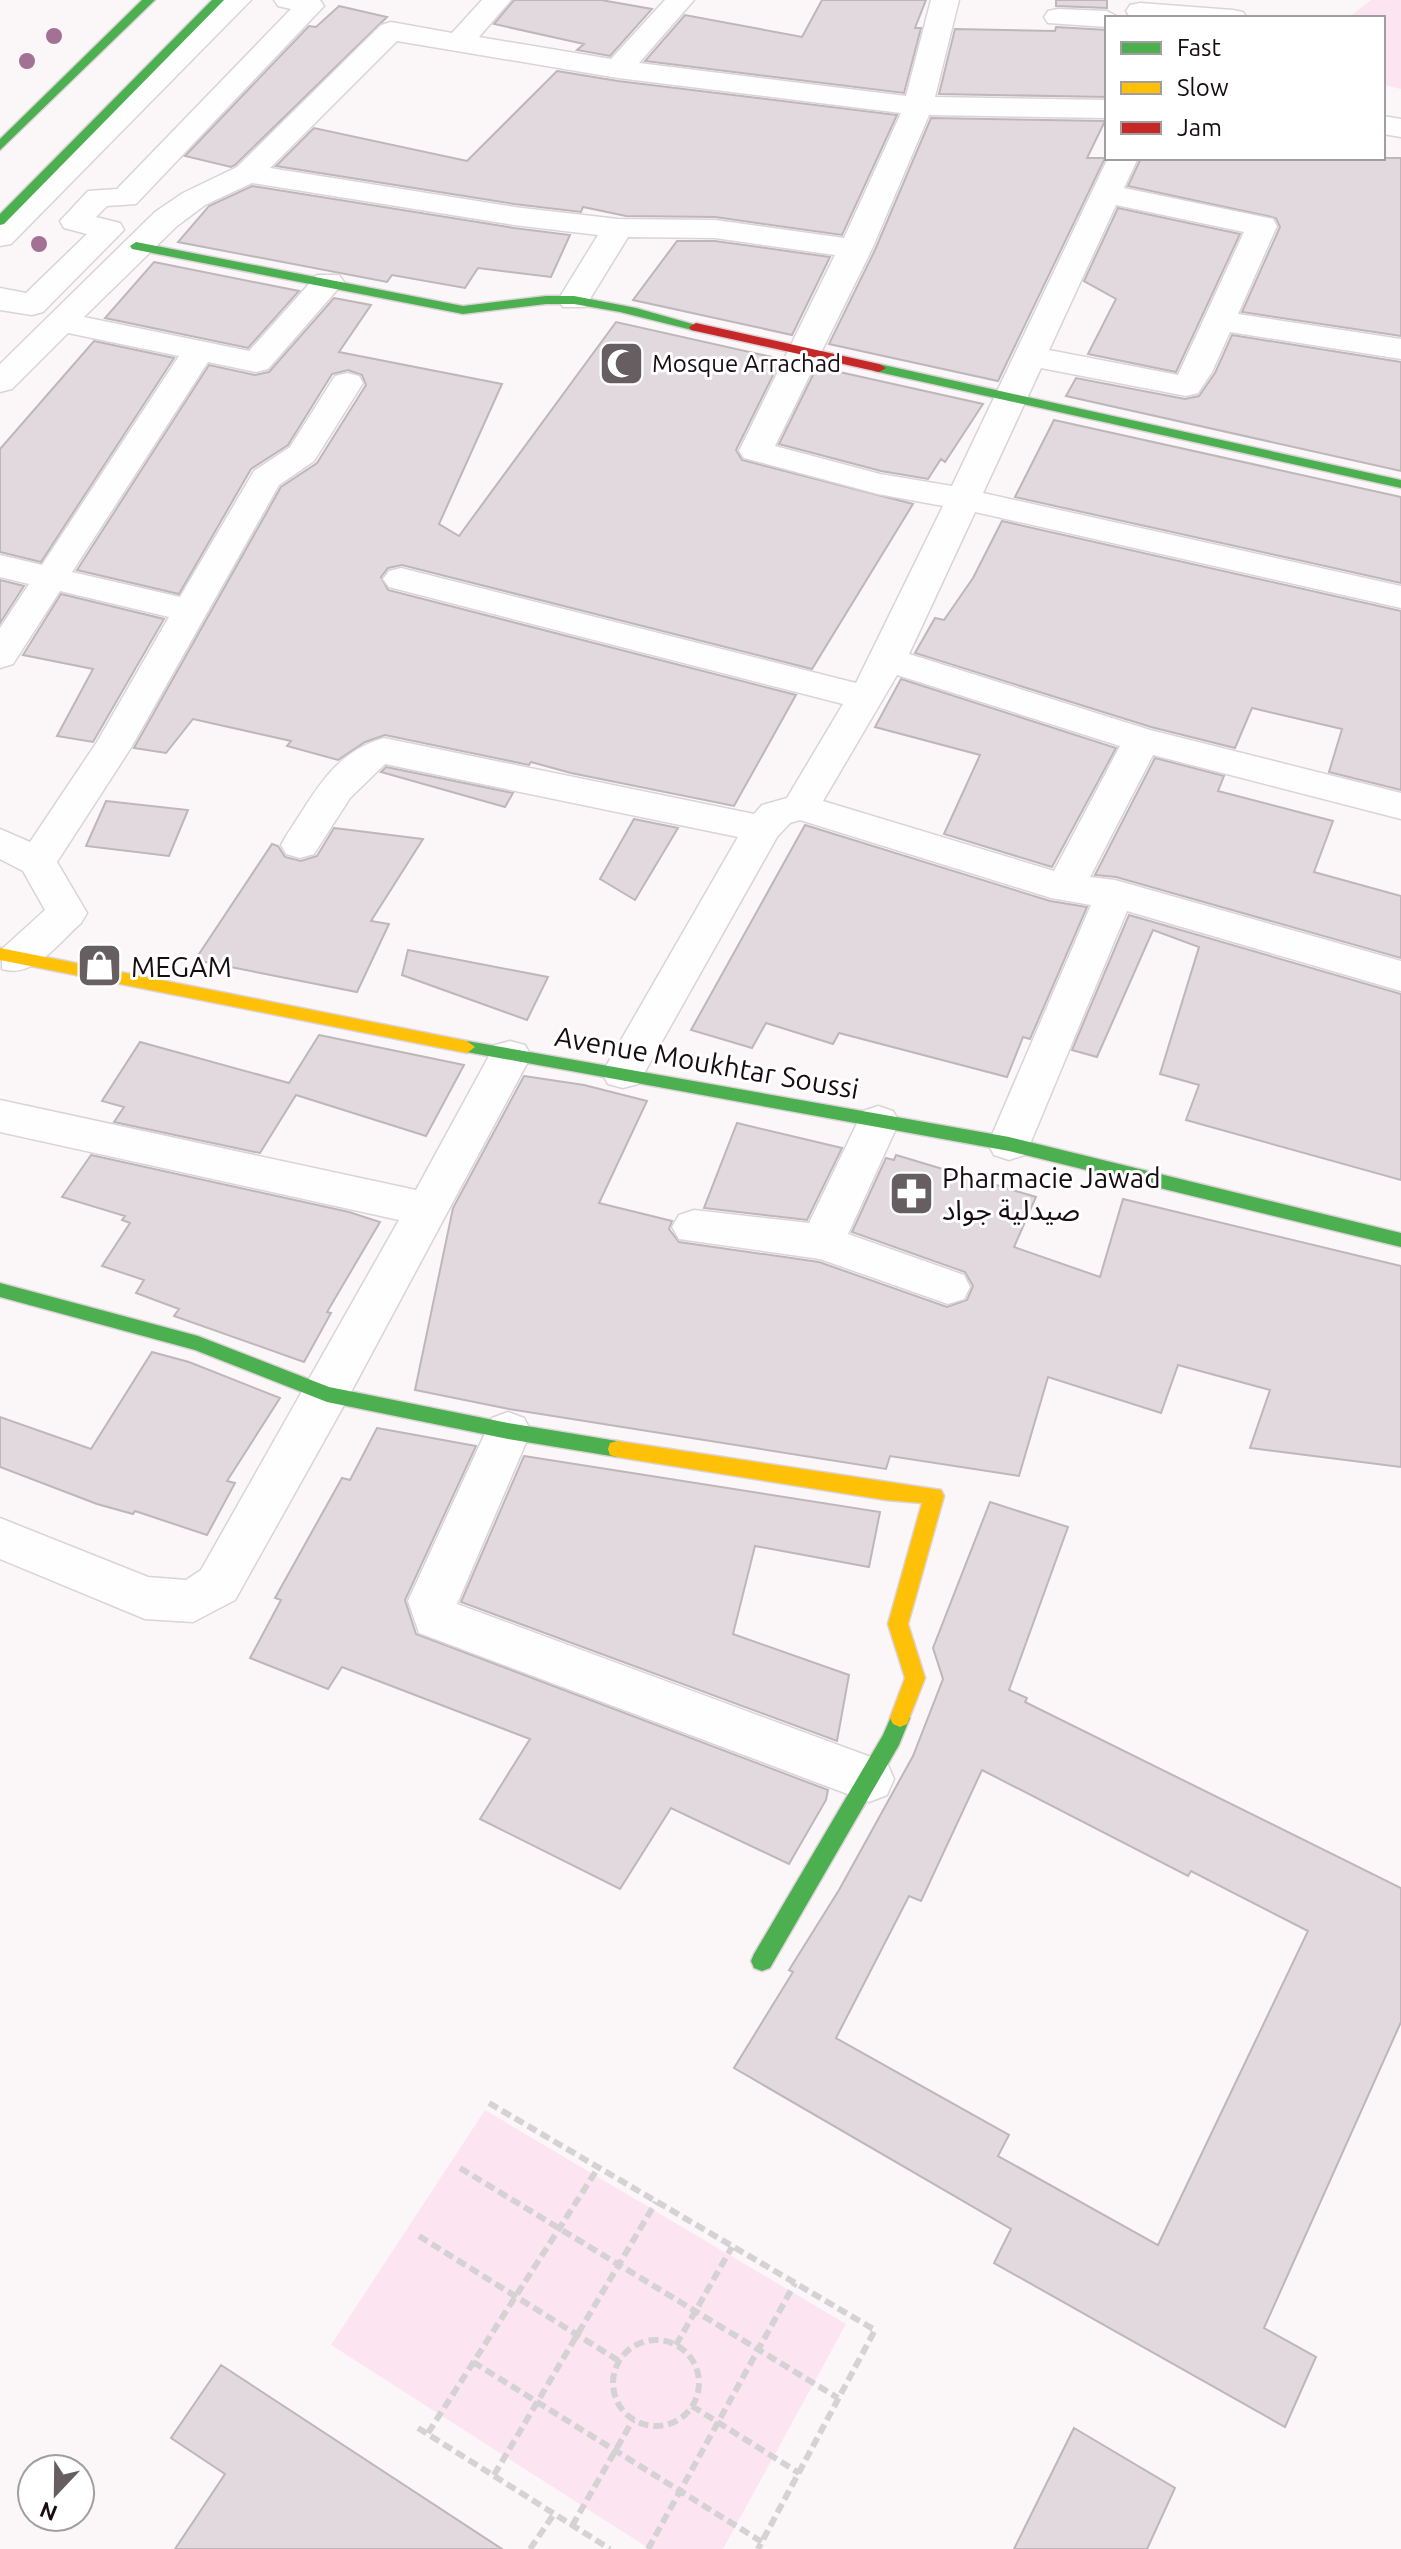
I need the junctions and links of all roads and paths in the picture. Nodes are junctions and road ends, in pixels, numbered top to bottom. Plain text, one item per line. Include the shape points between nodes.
1 (149, 0) edge
2 (218, 0) edge
3 (237, 0) edge
4 (288, 0) edge
5 (497, 0) edge
6 (680, 0) edge
7 (945, 0) edge
8 (1142, 10) edge
9 (1210, 16) edge
10 (1058, 17) dead end
11 (1105, 19) edge
12 (458, 43) junction
13 (618, 69) junction
14 (918, 106) junction
15 (1105, 109) edge
16 (0, 146) edge
17 (1122, 160) edge
18 (248, 173) junction
19 (1108, 194) junction
20 (0, 221) edge
21 (618, 228) junction
22 (0, 237) edge
23 (136, 246) junction
24 (856, 249) junction
25 (328, 282) junction
26 (0, 300) edge
27 (574, 300) junction
28 (1220, 320) junction
29 (59, 322) junction
30 (1401, 349) edge
31 (199, 350) junction
32 (803, 351) junction
33 (1032, 357) junction
34 (0, 382) edge
35 (347, 383) dead end
36 (1014, 396) junction
37 (1401, 484) edge
38 (965, 499) junction
39 (0, 566) edge
40 (50, 577) junction
41 (401, 579) dead end
42 (1401, 597) edge
43 (189, 610) junction
44 (0, 656) edge
45 (888, 660) junction
46 (865, 697) junction
47 (1142, 740) junction
48 (1401, 806) edge
49 (800, 807) junction
50 (762, 829) junction
51 (0, 842) edge
52 (300, 845) dead end
53 (37, 862) junction
54 (1065, 888) junction
55 (1115, 894) junction
56 (8, 957) edge
57 (1401, 976) edge
58 (510, 1056) junction
59 (623, 1073) junction
60 (0, 1116) edge
61 (878, 1122) junction
62 (1009, 1144) junction
63 (424, 1209) junction
64 (694, 1227) dead end
65 (1401, 1240) edge
66 (822, 1242) junction
67 (948, 1287) dead end
68 (0, 1290) edge
69 (327, 1394) junction
70 (508, 1431) junction
71 (0, 1538) edge
72 (869, 1779) junction
73 (762, 1961) dead end
74 (489, 2103) dead end
75 (460, 2168) dead end
76 (598, 2168) junction
77 (656, 2202) junction
78 (560, 2228) junction
79 (419, 2236) dead end
80 (732, 2247) junction
81 (620, 2265) junction
82 (795, 2283) junction
83 (515, 2297) junction
84 (695, 2310) junction
85 (578, 2335) junction
86 (676, 2345) junction
87 (757, 2350) junction
88 (619, 2361) junction
89 (473, 2362) junction
90 (839, 2399) junction
91 (537, 2402) junction
92 (692, 2406) junction
93 (633, 2420) junction
94 (718, 2422) junction
95 (418, 2428) dead end
96 (428, 2433) junction
97 (615, 2450) junction
98 (799, 2473) junction
99 (494, 2475) junction
100 (680, 2489) junction
101 (555, 2513) junction
102 (572, 2526) junction
103 (760, 2546) edge
104 (530, 2549) edge
105 (610, 2549) edge
106 (648, 2549) edge

1 - 16 street
2 - 20 street
3 - 22 street
4 - 26 street via 310,6 125,198 99,197 75,221 109,230 32,305
5 - 12 street
6 - 13 street
7 - 14 street
8 - 9 street
10 - 11 street
12 - 13 street
12 - 18 street via 386,18
13 - 14 street
14 - 15 street
14 - 24 street
17 - 19 street
18 - 21 street
18 - 23 street via 194,199
19 - 28 street via 1262,226
19 - 33 street
21 - 24 street via 715,229
21 - 27 street
23 - 25 street
23 - 29 street
24 - 32 street
25 - 27 street via 463,310
25 - 31 street via 256,362
27 - 32 street
28 - 30 street
28 - 33 street via 1186,386
29 - 31 street
29 - 34 street
31 - 40 street
32 - 36 street
32 - 38 street via 756,451 878,484
33 - 36 street
35 - 43 street via 302,454 266,478
36 - 37 street
36 - 38 street
38 - 42 street
38 - 45 street
39 - 40 street
40 - 43 street
40 - 44 street
41 - 46 street
43 - 53 street via 113,746
45 - 46 street
45 - 47 street
46 - 49 street
47 - 48 street
47 - 54 street
49 - 50 street via 776,814
49 - 54 street
50 - 52 street via 384,751 354,767
50 - 59 street
51 - 53 street
53 - 56 street via 67,913
54 - 55 street
55 - 57 street
55 - 62 street
56 - 58 street, Avenue Moukhtar Soussi
58 - 59 street, Avenue Moukhtar Soussi
58 - 63 street
59 - 61 street, Avenue Moukhtar Soussi
60 - 63 street
61 - 62 street, Avenue Moukhtar Soussi
61 - 66 street
62 - 65 street, Avenue Moukhtar Soussi
63 - 69 street
64 - 66 street
66 - 67 street
68 - 69 street via 198,1343
69 - 70 street
69 - 71 street via 218,1585 193,1601 145,1598
70 - 72 street via 432,1601 436,1618 572,1664 629,1691
70 - 72 street via 934,1496 898,1624 915,1678 892,1739
72 - 73 street
74 - 76 path
75 - 78 path
76 - 77 path
76 - 78 path
77 - 80 path
77 - 81 path
78 - 81 path
78 - 83 path
79 - 83 path
80 - 82 path
80 - 84 path
81 - 84 path
81 - 85 path
82 - 87 path
82 - 90 path via 875,2330
83 - 85 path
83 - 89 path
84 - 86 path
84 - 87 path
85 - 88 path
85 - 91 path
86 - 88 path via 664,2340 638,2343
86 - 92 path via 694,2365 697,2392
87 - 90 path
87 - 94 path
88 - 93 path via 614,2387
89 - 91 path
89 - 96 path
90 - 98 path
91 - 97 path
91 - 99 path
92 - 93 path via 671,2424 658,2427
92 - 94 path
93 - 97 path
94 - 98 path
94 - 100 path
95 - 96 path
96 - 99 path
97 - 100 path
97 - 102 path
98 - 103 path
99 - 101 path
100 - 103 path
100 - 106 path
101 - 102 path
101 - 104 path
102 - 105 path

